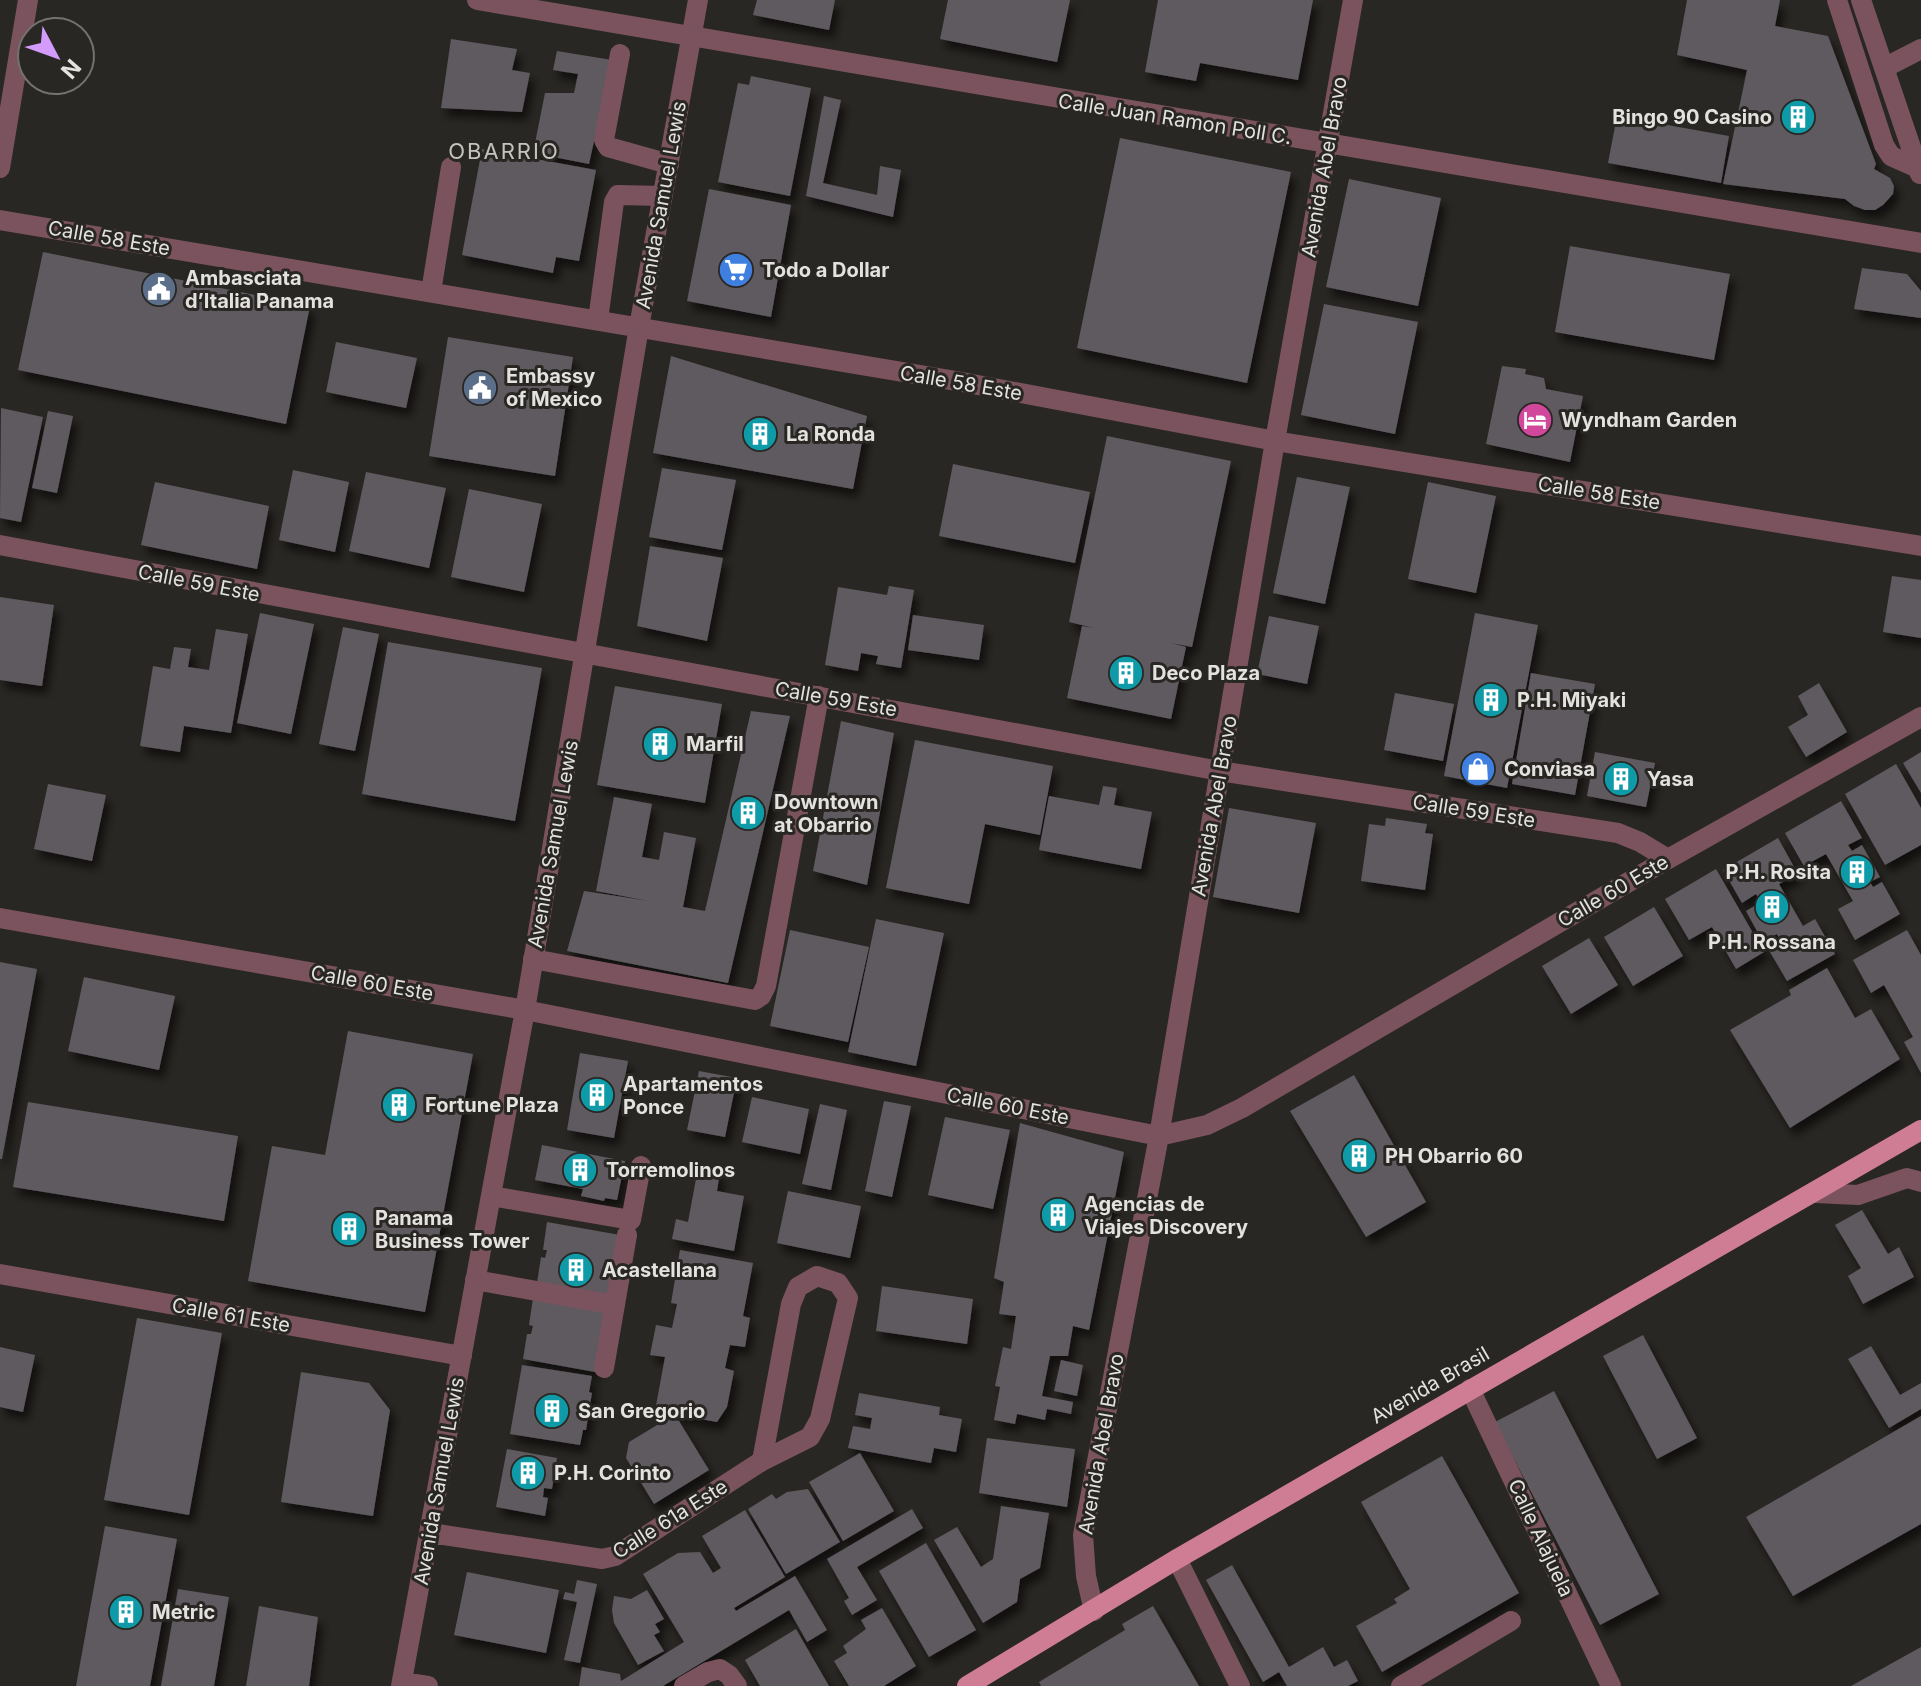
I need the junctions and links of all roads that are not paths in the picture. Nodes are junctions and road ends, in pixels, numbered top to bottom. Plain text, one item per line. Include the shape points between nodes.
1 (28, 0) edge
2 (477, 0) edge
3 (698, 0) edge
4 (1353, 0) edge
5 (1837, 0) edge
6 (1861, 0) edge
7 (691, 38) junction
8 (1921, 49) edge
9 (620, 54) dead end
10 (1884, 68) junction
11 (1329, 144) junction
12 (669, 164) junction
13 (451, 167) dead end
14 (0, 168) edge
15 (1920, 172) edge
16 (663, 196) junction
17 (0, 220) edge
18 (1921, 243) edge
19 (431, 292) junction
20 (598, 320) junction
21 (639, 327) junction
22 (1275, 441) junction
23 (0, 545) edge
24 (1921, 546) edge
25 (586, 655) junction
26 (819, 696) junction
27 (1921, 717) edge
28 (1220, 771) junction
29 (1668, 859) junction
30 (0, 918) edge
31 (533, 959) junction
32 (525, 1010) junction
33 (1921, 1130) edge
34 (1159, 1136) junction
35 (641, 1166) dead end
36 (1921, 1182) edge
37 (1816, 1193) junction
38 (491, 1196) junction
39 (627, 1235) dead end
40 (0, 1274) edge
41 (475, 1280) junction
42 (615, 1305) junction
43 (462, 1356) junction
44 (604, 1368) dead end
45 (1470, 1389) junction
46 (762, 1461) junction
47 (431, 1533) junction
48 (1177, 1559) junction
49 (1094, 1611) junction
50 (1511, 1621) dead end
51 (402, 1684) edge
52 (428, 1686) edge
53 (684, 1686) edge
54 (737, 1686) edge
55 (967, 1686) edge
56 (1240, 1686) edge
57 (1401, 1686) edge
58 (1611, 1686) edge

1 - 14 street
2 - 7 street, Calle Juan Ramon Poll C.
3 - 7 street, Avenida Samuel Lewis
4 - 11 street, Avenida Abel Bravo
5 - 15 street via 1884,145 1891,156
6 - 10 street
7 - 11 street, Calle Juan Ramon Poll C.
7 - 12 street, Avenida Samuel Lewis
8 - 10 street
9 - 12 street via 604,140 608,147
10 - 15 street
11 - 18 street, Calle Juan Ramon Poll C.
11 - 22 street, Avenida Abel Bravo
12 - 16 street, Avenida Samuel Lewis
13 - 19 street
16 - 20 street via 618,195 614,202
16 - 21 street, Avenida Samuel Lewis
17 - 19 street, Calle 58 Este
19 - 20 street, Calle 58 Este
20 - 21 street, Calle 58 Este
21 - 22 street, Calle 58 Este
21 - 25 street, Avenida Samuel Lewis
22 - 24 street, Calle 58 Este
22 - 28 street, Avenida Abel Bravo
23 - 25 street, Calle 59 Este
25 - 26 street, Calle 59 Este
25 - 31 street, Avenida Samuel Lewis
26 - 28 street, Calle 59 Este
26 - 31 street via 761,996 755,1000
27 - 29 street, Calle 60 Este
28 - 29 street, Calle 59 Este via 1618,833
28 - 34 street, Avenida Abel Bravo
29 - 34 street, Calle 60 Este via 1242,1108 1207,1125
30 - 32 street, Calle 60 Este
31 - 32 street, Avenida Samuel Lewis
32 - 34 street, Calle 60 Este
32 - 38 street, Avenida Samuel Lewis
33 - 37 main road, Avenida Brasil
34 - 49 street, Avenida Abel Bravo via 1083,1535
35 - 38 street via 631,1220
36 - 37 street via 1907,1178 1858,1195
37 - 45 main road, Avenida Brasil
38 - 41 street, Avenida Samuel Lewis
39 - 42 street
40 - 43 street, Calle 61 Este
41 - 42 street
41 - 43 street, Avenida Samuel Lewis
42 - 44 street
43 - 47 street, Avenida Samuel Lewis
45 - 48 main road, Avenida Brasil
45 - 58 street, Calle Alajuela
46 - 46 street, Calle 61a Este via 810,1437 820,1419 848,1298 838,1283 817,1276 798,1287
46 - 47 street, Calle 61a Este via 615,1556 602,1559
47 - 51 street, Avenida Samuel Lewis
48 - 49 main road, Avenida Brasil
48 - 56 street
49 - 55 main road, Avenida Brasil
50 - 57 street
51 - 52 street
53 - 54 street via 720,1669

